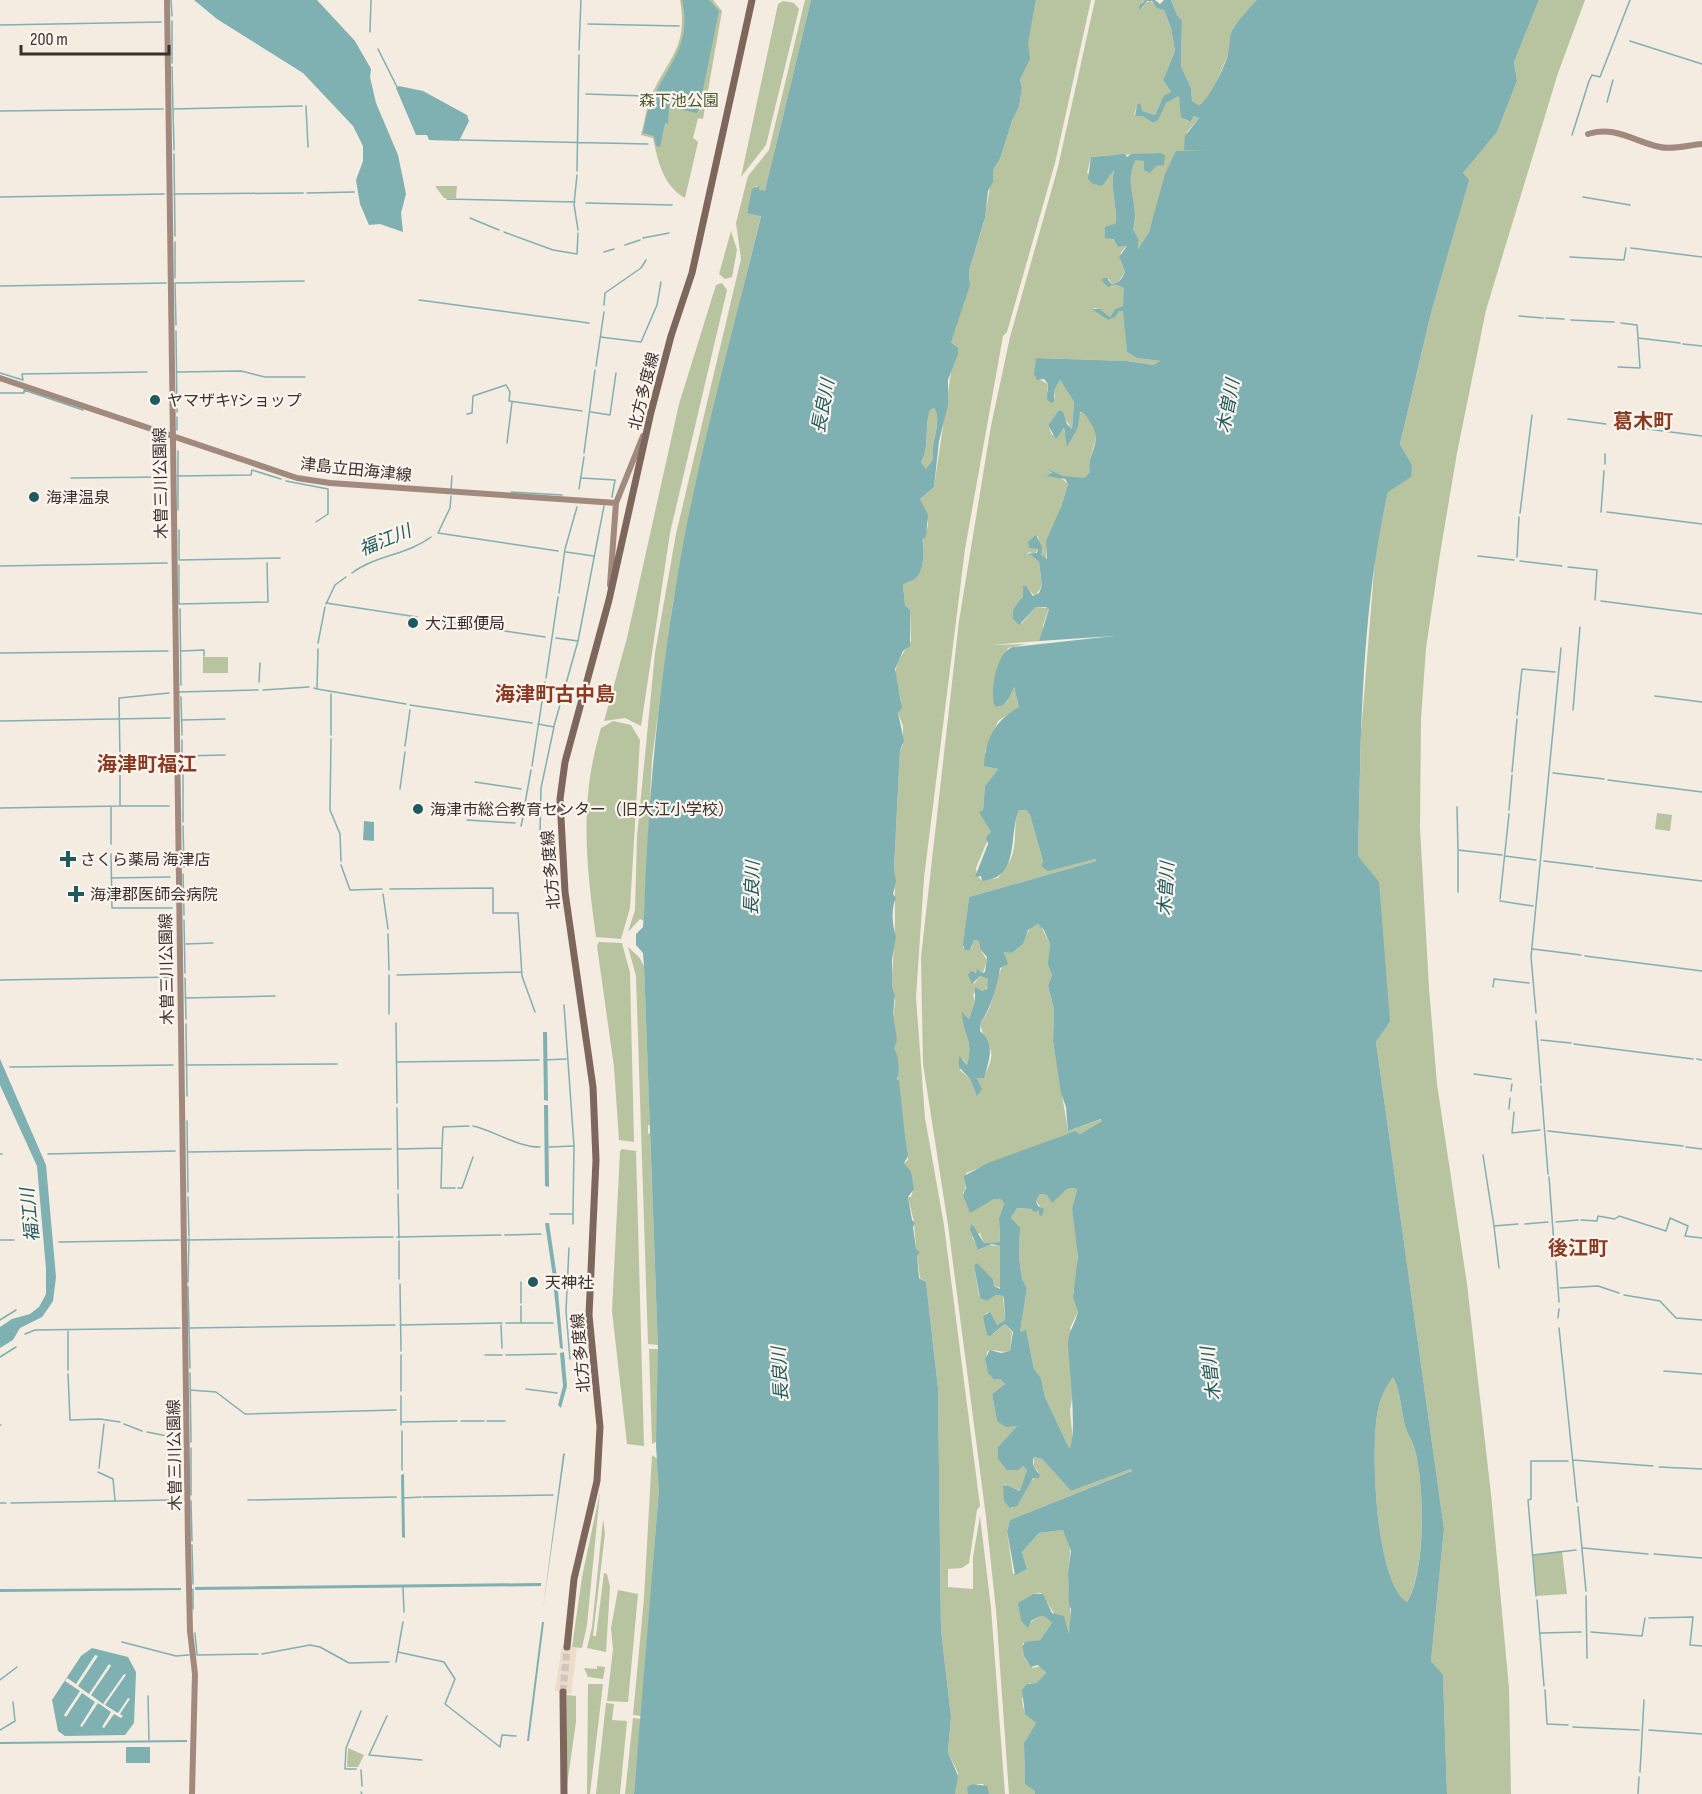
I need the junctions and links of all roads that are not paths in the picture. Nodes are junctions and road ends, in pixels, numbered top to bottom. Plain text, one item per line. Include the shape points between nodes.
1 (167, 0) edge
2 (753, 0) edge
3 (1588, 134) dead end
4 (1702, 144) edge
5 (0, 378) edge
6 (651, 412) junction
7 (173, 437) junction
8 (616, 503) junction
9 (609, 600) junction
10 (567, 1647) tunnel mouth
11 (563, 1692) tunnel mouth
12 (192, 1794) edge
13 (564, 1794) edge

1 - 7 main road, 木曽三川公園線
2 - 6 main road, 北方多度線 via 692,273
3 - 4 main road via 1612,131 1661,148
5 - 7 main road, 津島立田海津線
6 - 8 main road
6 - 9 main road, 北方多度線
7 - 8 main road, 津島立田海津線 via 284,475 311,480
7 - 12 main road, 木曽三川公園線 via 188,1554 195,1674
8 - 9 main road
9 - 10 main road, 北方多度線 via 570,742 560,799 565,892 593,1087 597,1160 589,1315 600,1427 597,1481 574,1578
11 - 13 main road

